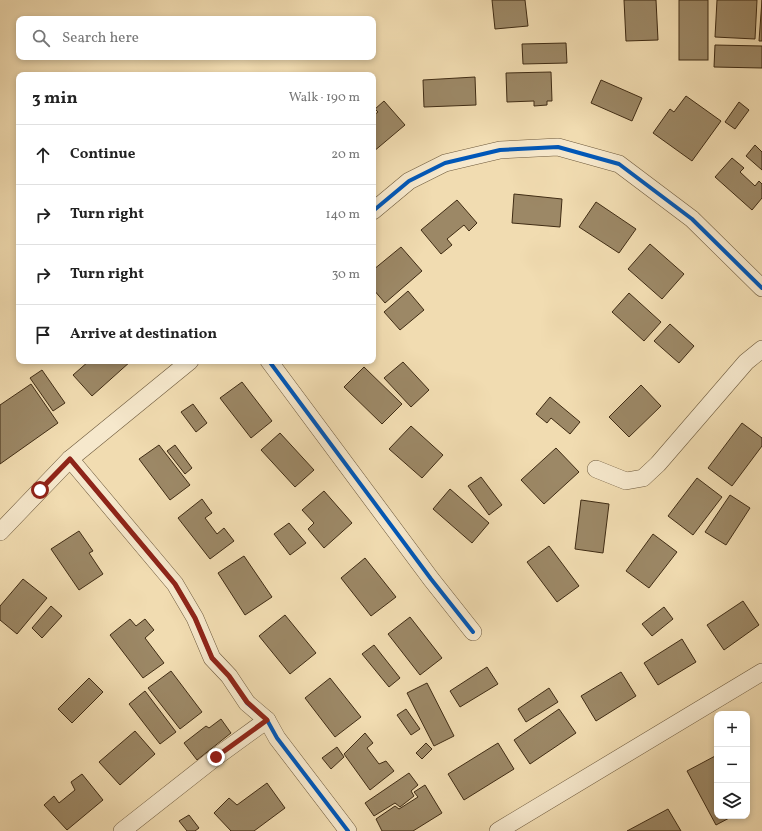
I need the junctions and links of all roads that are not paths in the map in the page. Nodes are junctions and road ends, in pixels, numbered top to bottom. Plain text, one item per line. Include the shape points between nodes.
1 (376, 209) edge
2 (762, 288) edge
3 (762, 349) edge
4 (186, 364) edge
5 (271, 364) edge
6 (70, 459) junction
7 (596, 468) dead end
8 (0, 532) edge
9 (473, 632) dead end
10 (762, 672) edge
11 (267, 720) junction
12 (122, 831) edge
13 (348, 831) edge
14 (498, 831) edge

1 - 2 street via 410,181 444,163 500,150 558,147 619,164 692,218
3 - 7 street via 746,362 643,478 626,481
4 - 6 street
5 - 9 street
6 - 8 street
6 - 11 street via 175,584 195,618 212,658 229,676 247,702
10 - 14 street
11 - 12 street
11 - 13 street via 277,738

